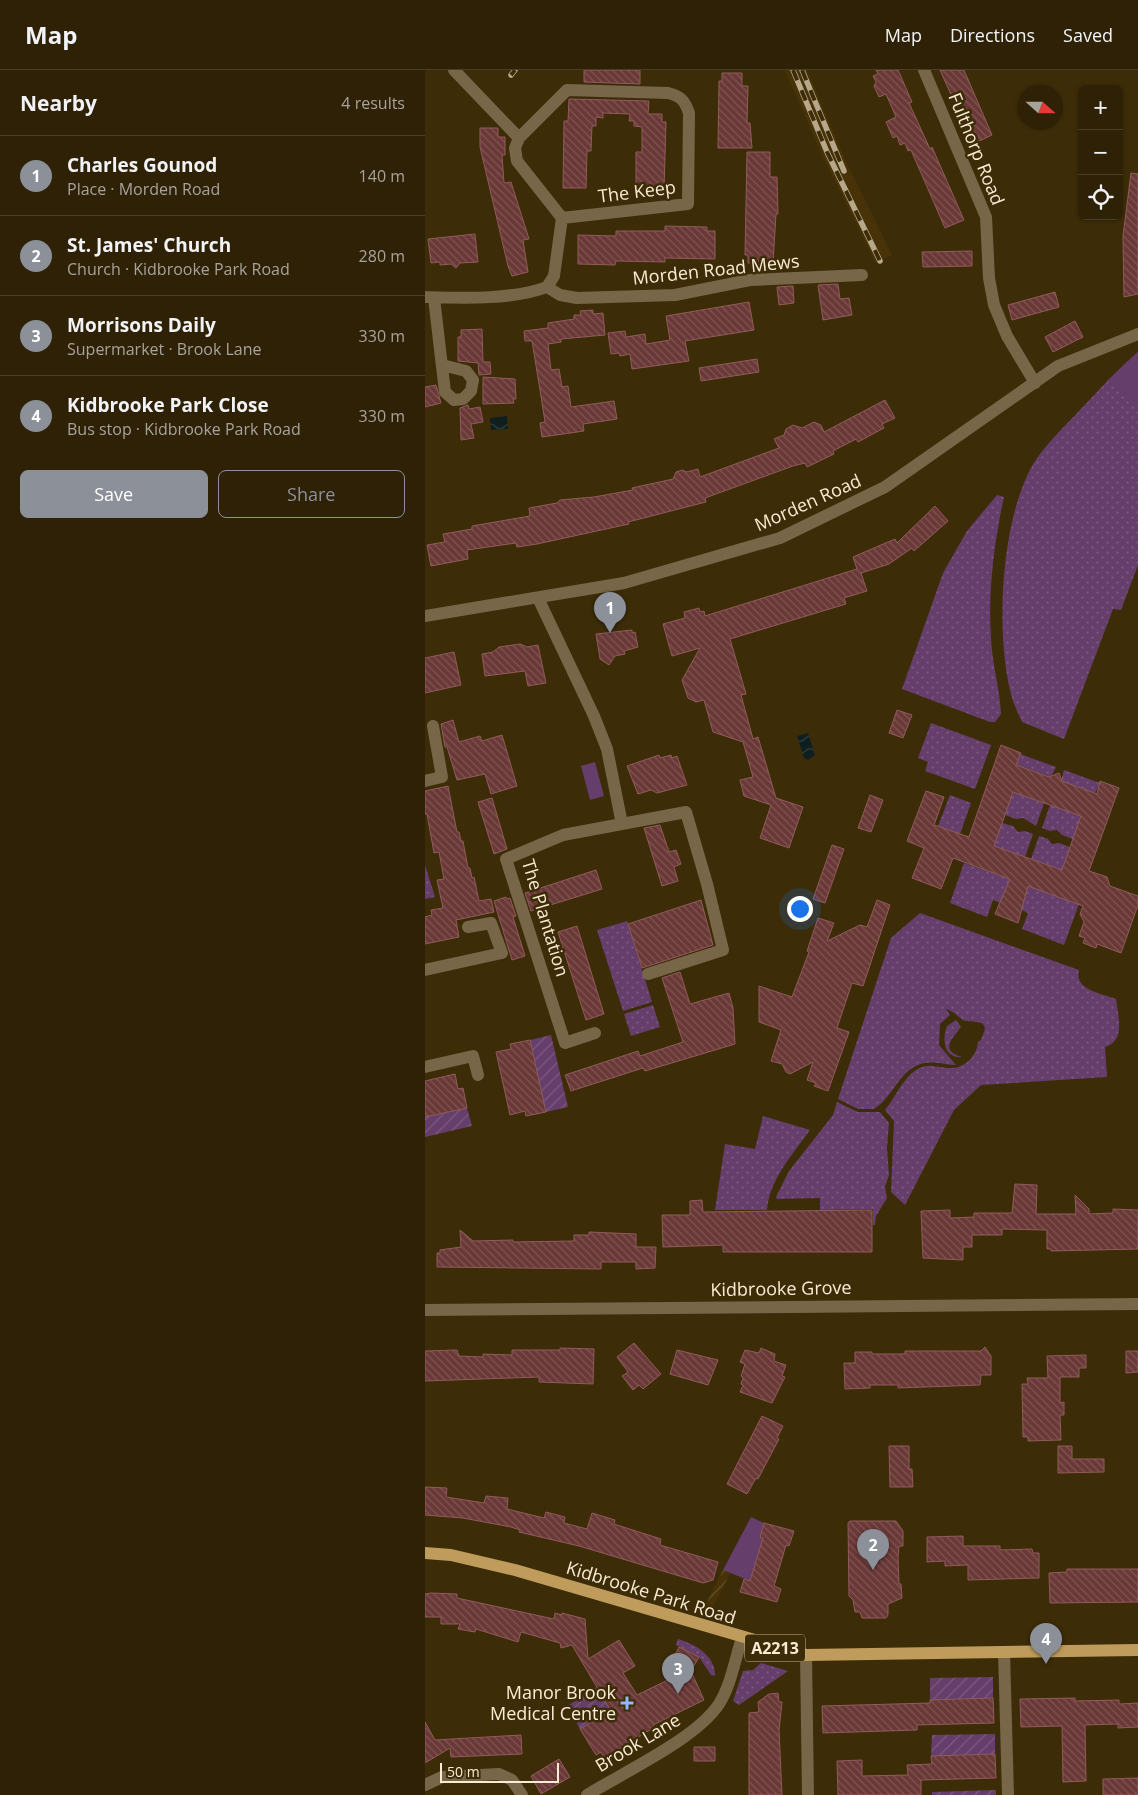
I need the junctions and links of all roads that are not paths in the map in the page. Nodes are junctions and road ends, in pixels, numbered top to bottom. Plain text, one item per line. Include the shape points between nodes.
1 (454, 70) edge
2 (924, 70) edge
3 (519, 138) junction
4 (562, 218) junction
5 (862, 276) dead end
6 (547, 287) junction
7 (430, 298) edge
8 (1138, 334) edge
9 (442, 365) dead end
10 (1035, 383) junction
11 (538, 598) junction
12 (425, 616) edge
13 (433, 726) dead end
14 (425, 781) edge
15 (622, 824) junction
16 (468, 927) dead end
17 (425, 970) edge
18 (648, 974) dead end
19 (595, 1033) dead end
20 (425, 1066) edge
21 (477, 1075) dead end
22 (1138, 1304) edge
23 (425, 1310) edge
24 (425, 1553) edge
25 (742, 1638) junction
26 (1138, 1650) edge
27 (1005, 1652) junction
28 (805, 1654) junction
29 (425, 1785) edge
30 (522, 1795) edge
31 (587, 1795) edge
32 (808, 1795) edge
33 (1008, 1795) edge

1 - 3 street
2 - 10 street, Fulthorp Road via 985,217 994,305 1007,336
3 - 4 street via 515,148 517,161
3 - 4 street, The Keep via 567,90 668,93 686,102 689,113 688,204
4 - 6 street via 554,276
5 - 6 street, Morden Road Mews via 750,280 665,296 577,298 560,295
6 - 7 street via 485,297
7 - 9 street
8 - 10 street, Morden Road via 1058,366
10 - 11 street, Morden Road via 885,487 780,538 625,582
11 - 12 street, Morden Road
11 - 15 street via 607,749
13 - 14 street via 442,777
15 - 18 street, The Plantation via 686,812 723,950
15 - 19 street, The Plantation via 563,835 506,859 565,1043
16 - 17 street via 491,923 502,954
20 - 21 street via 473,1056
22 - 23 street, Kidbrooke Grove
24 - 25 main road, Kidbrooke Park Road / A2213 via 451,1555 515,1570
25 - 28 main road, Kidbrooke Park Road / A2213
25 - 31 street, Brook Lane via 720,1703 705,1722 689,1735
26 - 27 main road, Kidbrooke Park Road / A2213
27 - 28 main road, Kidbrooke Park Road / A2213
27 - 33 street
28 - 32 street
29 - 30 street via 442,1777 499,1774 511,1780

